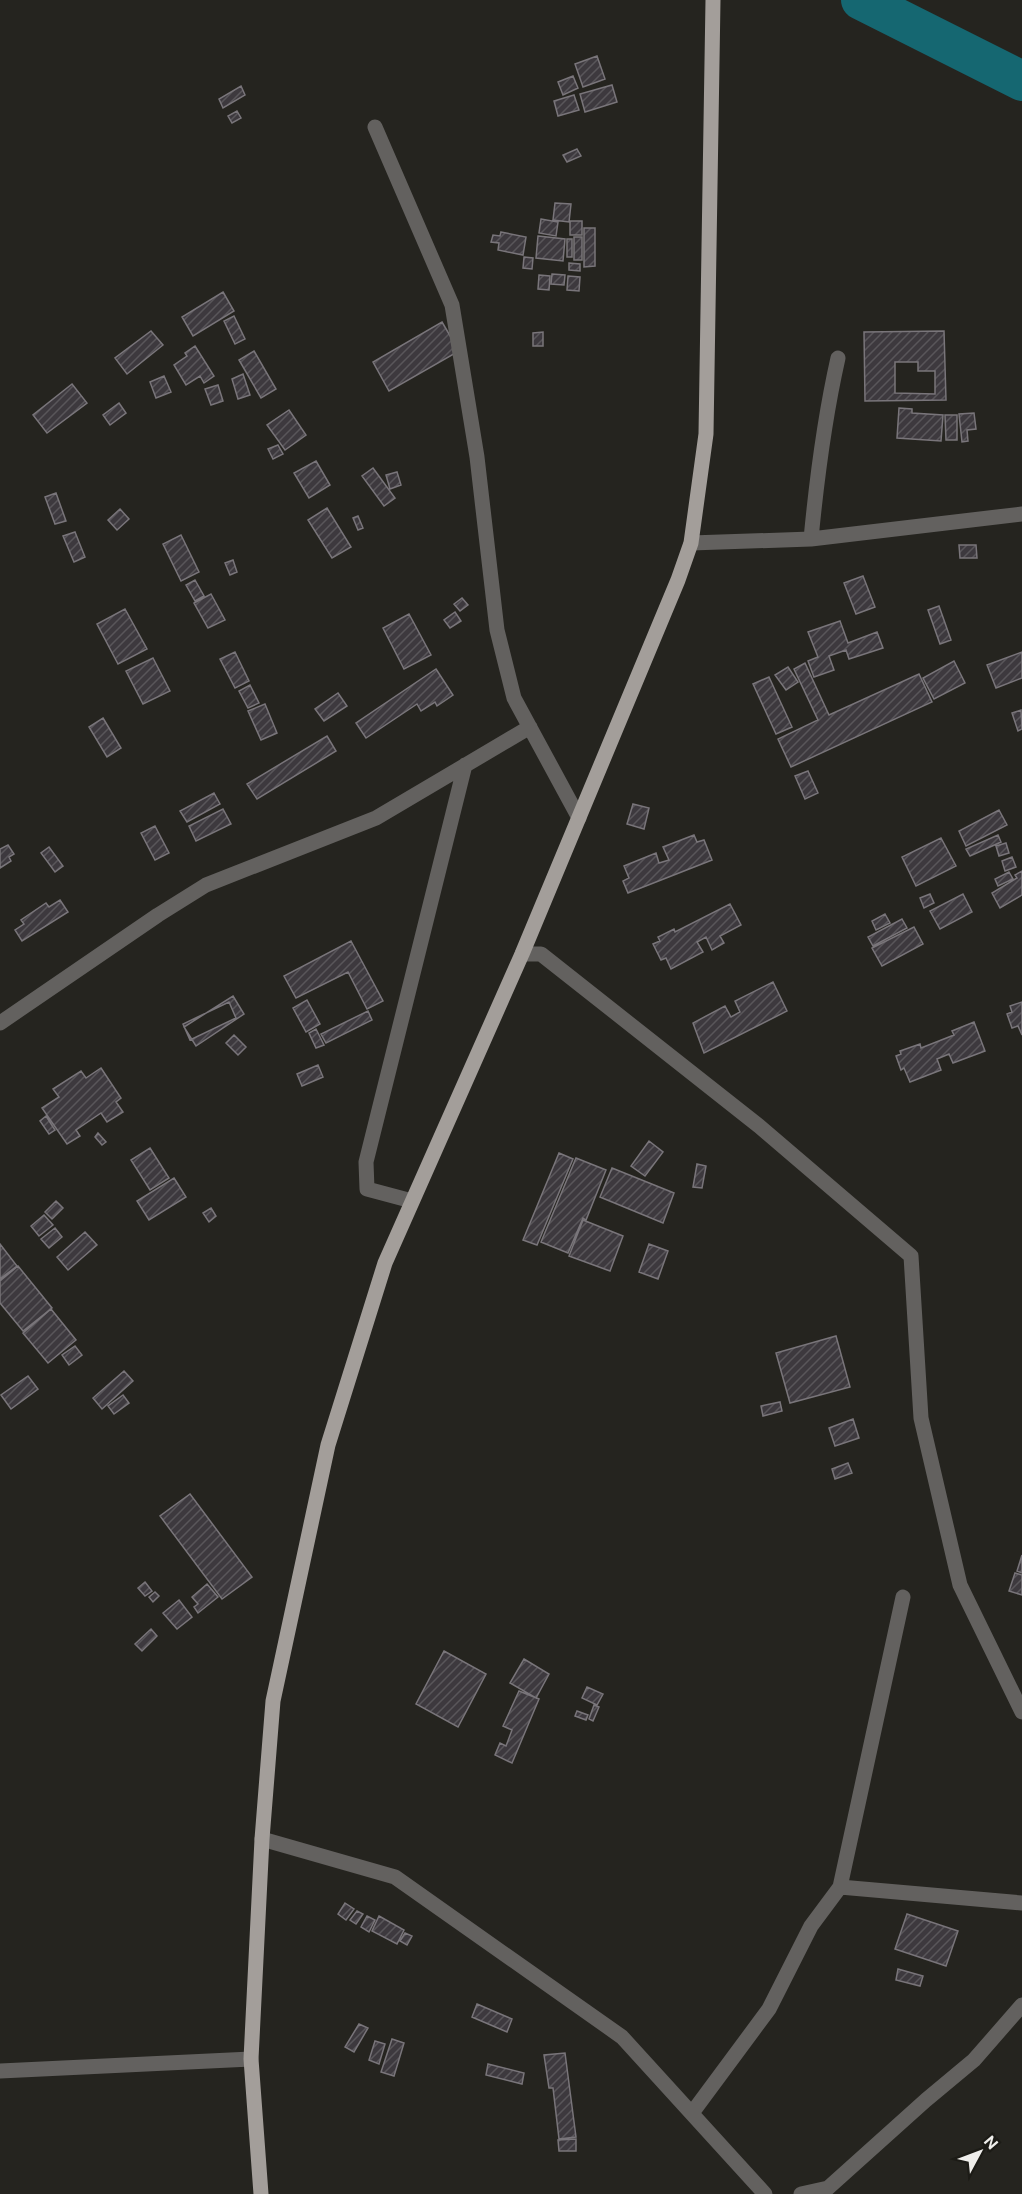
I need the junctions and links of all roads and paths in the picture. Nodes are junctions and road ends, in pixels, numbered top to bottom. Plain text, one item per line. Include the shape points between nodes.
1 (712, 0) edge
2 (375, 127) dead end
3 (838, 358) dead end
4 (1022, 514) edge
5 (811, 538) junction
6 (691, 543) junction
7 (530, 727) junction
8 (465, 765) junction
9 (579, 818) junction
10 (522, 954) junction
11 (0, 1023) edge
12 (412, 1202) junction
13 (903, 1597) dead end
14 (1022, 1712) edge
15 (262, 1839) junction
16 (840, 1887) junction
17 (1022, 1903) edge
18 (1022, 2005) edge
19 (251, 2059) junction
20 (0, 2071) edge
21 (692, 2113) junction
22 (261, 2194) edge
23 (765, 2194) edge
24 (801, 2194) edge

1 - 6 main road via 706,434
2 - 7 street via 452,305 477,457 497,630 514,698
3 - 5 street via 818,459
4 - 5 street
5 - 6 street
6 - 9 main road
7 - 8 street
7 - 9 street
8 - 11 street via 376,818 206,885
8 - 12 street via 366,1162 367,1189
9 - 10 main road
10 - 12 main road
10 - 14 street via 541,954 759,1126 910,1256 921,1418 960,1585
12 - 15 main road via 385,1263 328,1445 273,1701
13 - 16 street
15 - 19 main road
15 - 21 street via 395,1877 622,2037
16 - 17 street
16 - 21 street via 811,1926 769,2009
18 - 24 street via 975,2060 828,2188
19 - 20 street
19 - 22 main road
21 - 23 street

